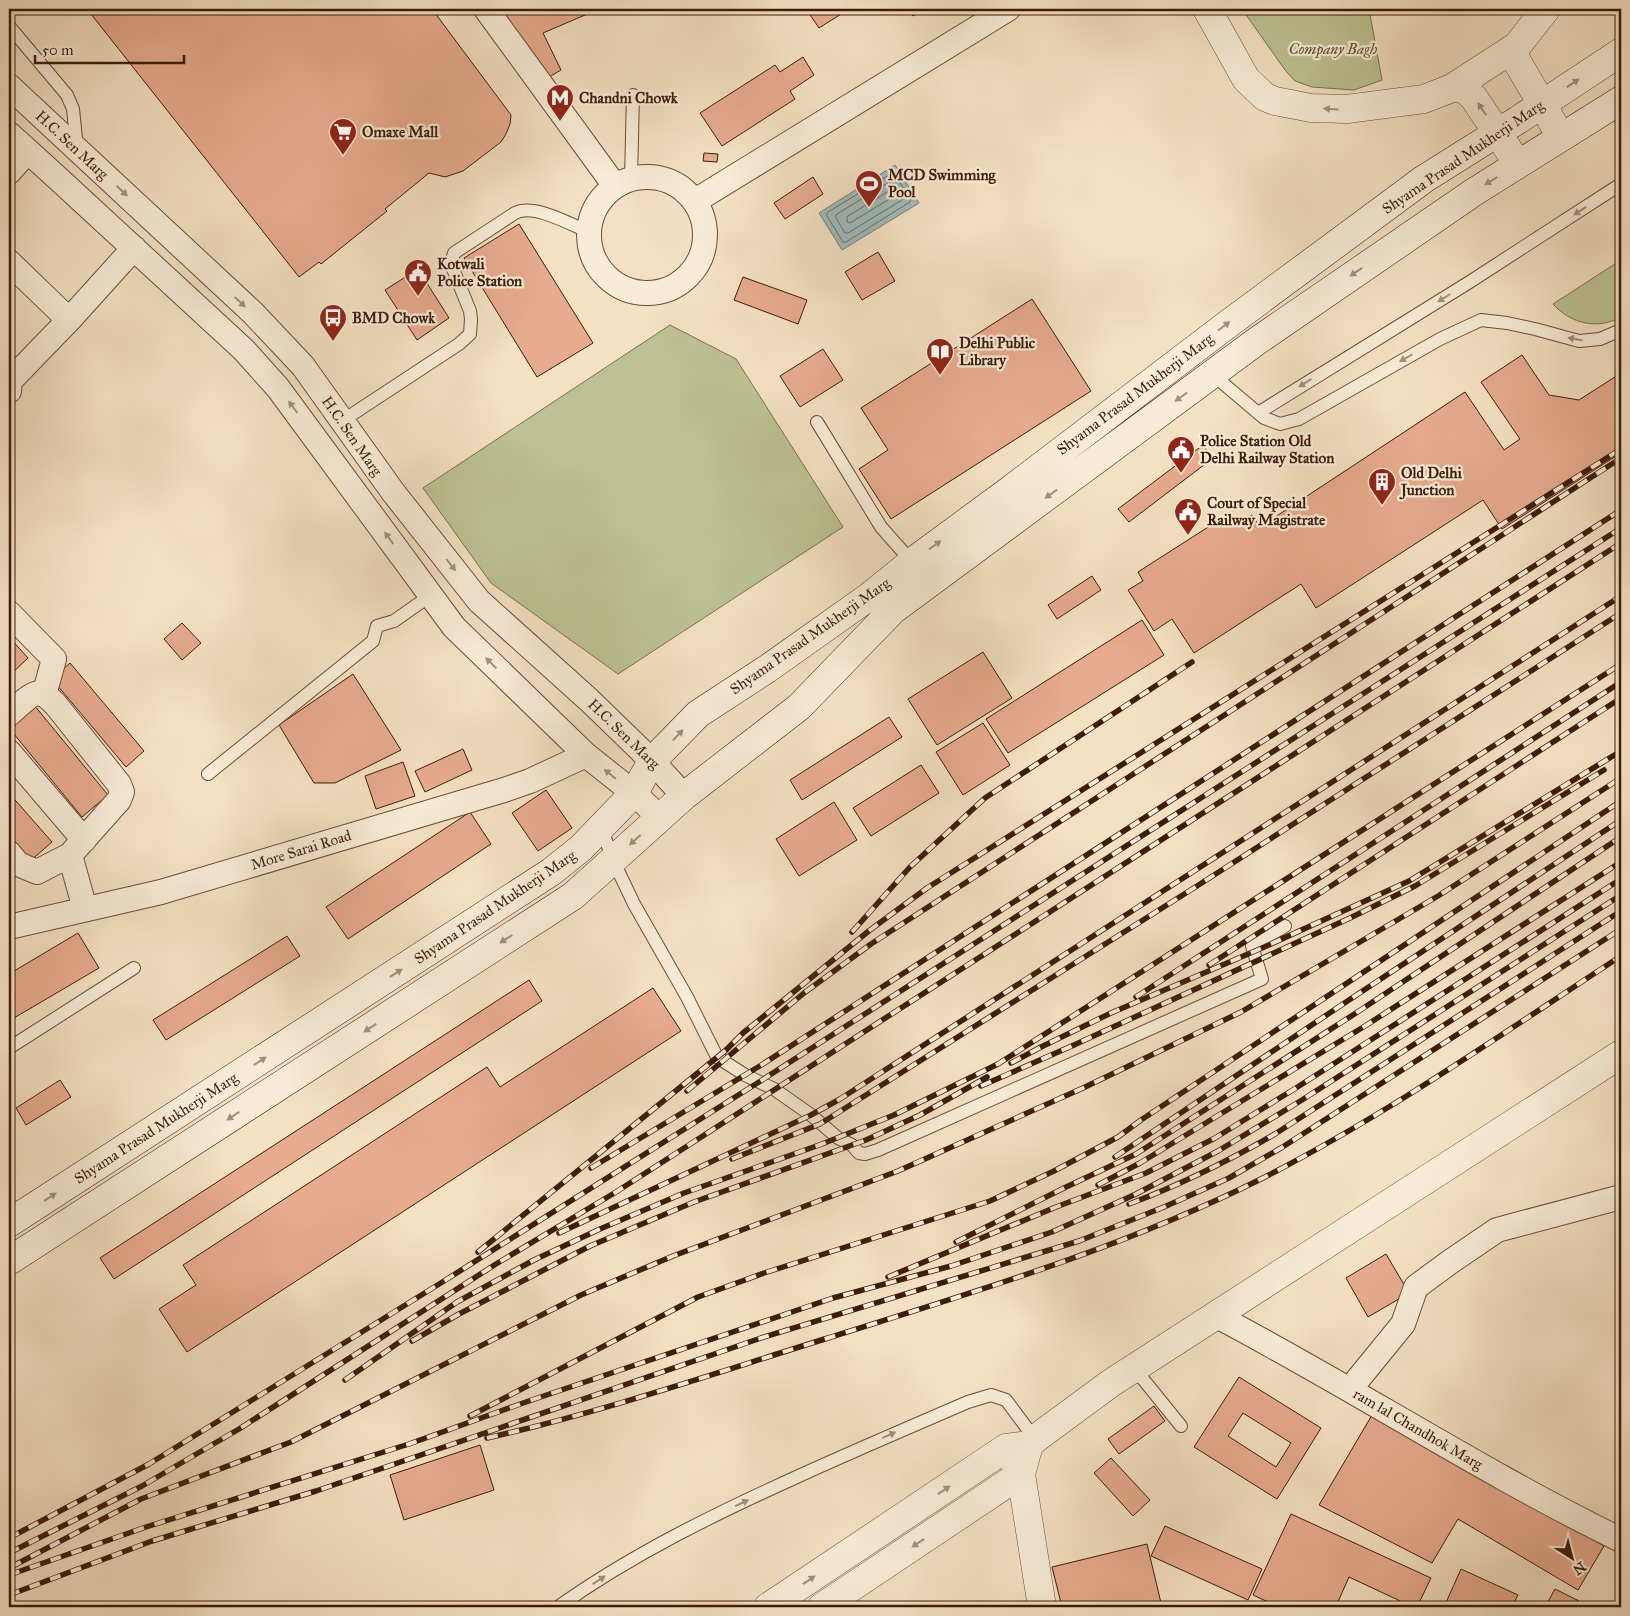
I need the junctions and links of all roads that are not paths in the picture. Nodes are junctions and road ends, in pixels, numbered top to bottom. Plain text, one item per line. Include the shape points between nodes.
1 (486, 9) edge
2 (1008, 9) edge
3 (1207, 9) edge
4 (1546, 9) edge
5 (9, 26) edge
6 (1518, 46) junction
7 (1621, 52) edge
8 (9, 86) edge
9 (1452, 88) junction
10 (633, 95) dead end
11 (1621, 100) edge
12 (1541, 104) junction
13 (1498, 133) junction
14 (9, 134) edge
15 (1561, 137) junction
16 (77, 148) junction
17 (28, 151) junction
18 (1518, 164) junction
19 (9, 172) edge
20 (52, 173) junction
21 (623, 183) junction
22 (1621, 184) edge
23 (695, 201) junction
24 (589, 232) junction
25 (134, 248) junction
26 (9, 262) edge
27 (69, 320) junction
28 (1621, 330) edge
29 (1212, 374) junction
30 (9, 391) edge
31 (1258, 412) junction
32 (342, 422) junction
33 (817, 422) dead end
34 (912, 562) junction
35 (430, 595) junction
36 (9, 613) edge
37 (44, 695) junction
38 (9, 714) edge
39 (9, 752) edge
40 (586, 755) junction
41 (652, 761) junction
42 (208, 774) dead end
43 (634, 792) junction
44 (684, 796) junction
45 (660, 818) junction
46 (601, 827) junction
47 (77, 848) junction
48 (9, 853) edge
49 (613, 860) junction
50 (84, 909) junction
51 (1285, 926) dead end
52 (9, 927) edge
53 (134, 968) dead end
54 (9, 1048) edge
55 (1621, 1054) edge
56 (1621, 1197) edge
57 (9, 1223) edge
58 (9, 1261) edge
59 (1215, 1315) junction
60 (1134, 1368) junction
61 (1350, 1389) junction
62 (1181, 1426) dead end
63 (1023, 1444) junction
64 (1021, 1474) junction
65 (1621, 1540) edge
66 (558, 1607) edge
67 (768, 1607) edge
68 (822, 1607) edge
69 (1042, 1607) edge

1 - 21 street
2 - 23 street
9 -> 3 main road via 1424,99 1347,110 1275,101 1265,97 1246,79
4 - 6 main road
5 - 16 lane via 67,95 74,109
6 - 9 main road
6 - 12 main road via 1514,54 1516,62
12 -> 7 main road, Shyama Prasad Mukherji Marg
8 - 16 street, H.C. Sen Marg
13 -> 9 main road via 1472,95 1461,88
10 - 21 lane
11 - 15 main road, Shyama Prasad Mukherji Marg
12 - 13 main road, Shyama Prasad Mukherji Marg
12 - 15 main road
13 - 18 main road
34 -> 13 main road, Shyama Prasad Mukherji Marg via 1424,179
14 - 17 street, H.C. Sen Marg
15 - 18 main road, Shyama Prasad Mukherji Marg
16 - 20 street
16 -> 32 street, H.C. Sen Marg via 253,313 302,366
17 - 19 street
17 - 20 street, H.C. Sen Marg
18 -> 29 main road, Shyama Prasad Mukherji Marg
20 - 25 street, H.C. Sen Marg
21 - 23 street via 649,177 667,180 682,188
21 - 24 street via 602,198 593,214
22 -> 31 lane
23 - 24 street via 704,219 706,239 701,259 690,276 673,288 654,293 633,292 615,284 600,270 591,252
24 - 32 lane via 534,210 523,210 454,252 451,264 470,311 470,334
25 - 27 street
35 -> 25 street, H.C. Sen Marg via 278,388 244,350
26 - 27 street
27 - 30 street via 10,381
28 -> 31 lane via 1600,339 1579,341 1526,327 1481,320 1440,339 1299,419 1280,424
29 - 31 lane
29 -> 44 main road, Shyama Prasad Mukherji Marg via 893,610 799,707
32 -> 41 street, H.C. Sen Marg via 479,601
33 - 34 lane via 881,527
41 -> 34 main road, Shyama Prasad Mukherji Marg via 698,714 870,596
40 -> 35 street, H.C. Sen Marg via 454,627
35 - 42 lane via 394,621 377,626 373,641
36 - 37 street via 54,659
37 - 38 street via 33,695
37 - 47 street via 56,705 122,792 119,800
39 - 47 street
43 -> 40 street, H.C. Sen Marg
40 - 50 street, More Sarai Road via 504,790 161,892
41 - 43 main road, Shyama Prasad Mukherji Marg
41 - 44 street, H.C. Sen Marg
43 - 45 street, H.C. Sen Marg
43 - 46 main road, Shyama Prasad Mukherji Marg
44 - 45 main road, Shyama Prasad Mukherji Marg
45 -> 49 main road, Shyama Prasad Mukherji Marg
46 - 49 lane
57 -> 46 main road, Shyama Prasad Mukherji Marg via 551,872
47 - 48 street via 37,872 18,864
47 - 50 street
49 - 51 lane via 717,1057 774,1089 838,1138 865,1154 1262,979 1252,946
49 -> 58 main road, Shyama Prasad Mukherji Marg via 573,896
50 - 52 street, More Sarai Road
53 - 54 lane
55 - 59 main road
56 - 61 street via 1497,1230 1450,1262 1416,1288 1403,1324
59 - 60 main road
59 - 61 street, ram lal Chandhok Marg
60 - 62 lane
60 - 63 main road
61 - 65 street, ram lal Chandhok Marg via 1475,1463
63 - 64 main road
66 -> 63 lane via 681,1532 968,1402 991,1396 1006,1400
67 -> 63 main road
64 -> 68 main road
64 - 69 main road

